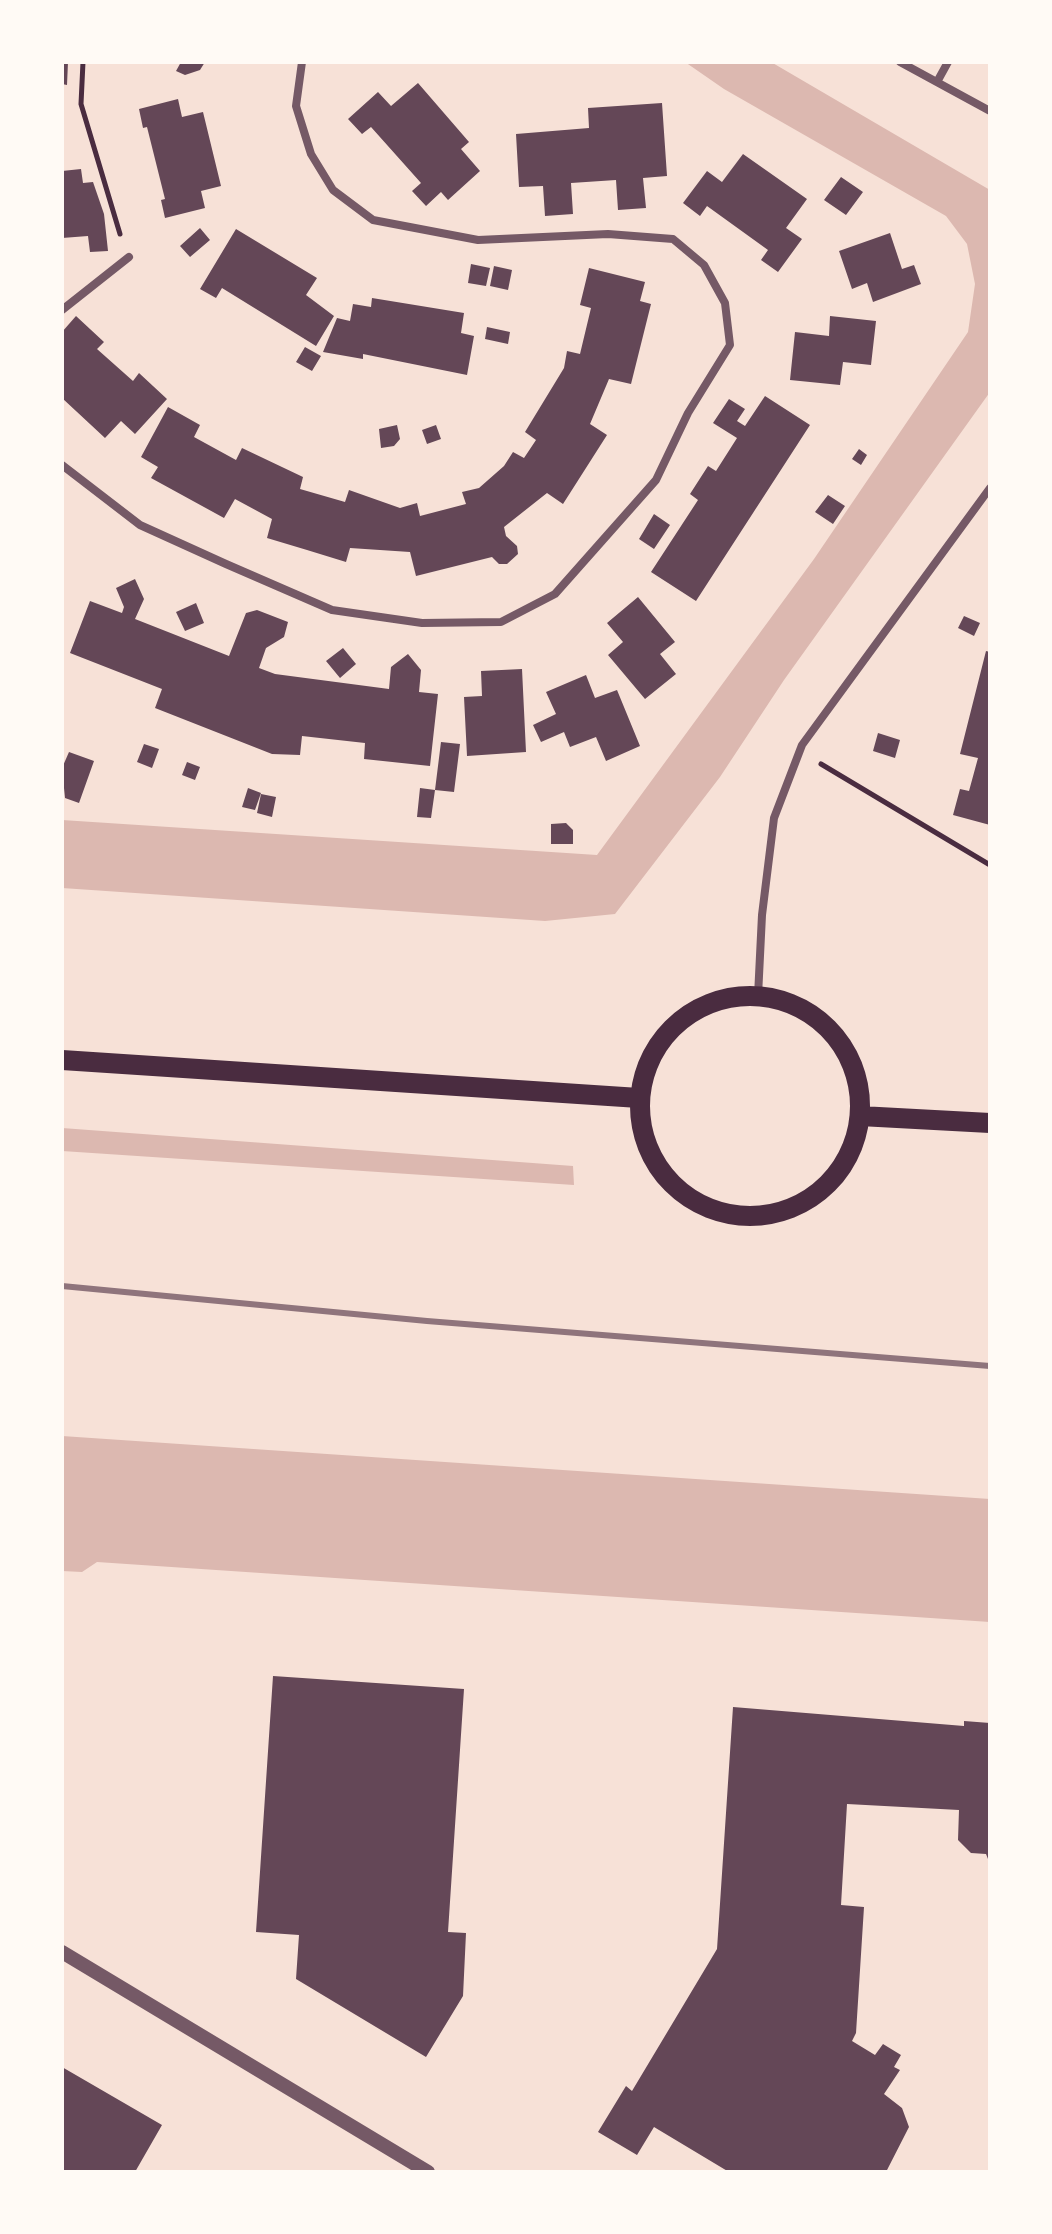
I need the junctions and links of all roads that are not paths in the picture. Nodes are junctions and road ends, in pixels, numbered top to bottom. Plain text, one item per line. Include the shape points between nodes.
1 (302, 62) edge
2 (900, 62) edge
3 (948, 62) edge
4 (937, 82) junction
5 (990, 111) edge
6 (129, 257) road end
7 (62, 310) edge
8 (63, 467) edge
9 (990, 488) edge
10 (758, 996) junction
11 (62, 1060) edge
12 (639, 1098) junction
13 (860, 1116) junction
14 (990, 1123) edge
15 (62, 1952) edge
16 (428, 2172) edge

1 - 8 street via 296,106 311,154 333,190 373,220 478,240 608,234 673,239 704,265 725,303 730,345 688,413 656,480 555,594 501,622 422,623 332,610 140,525
2 - 4 street
3 - 4 street
4 - 5 street
6 - 7 street
9 - 10 street via 798,754 774,818
10 - 12 main road via 715,1001 677,1022 650,1056
10 - 13 main road via 792,1003 822,1022 844,1048 857,1081
11 - 12 main road
12 - 13 main road via 643,1136 660,1171 686,1197 721,1213 772,1213 796,1206 828,1184 850,1153
13 - 14 main road
15 - 16 street

